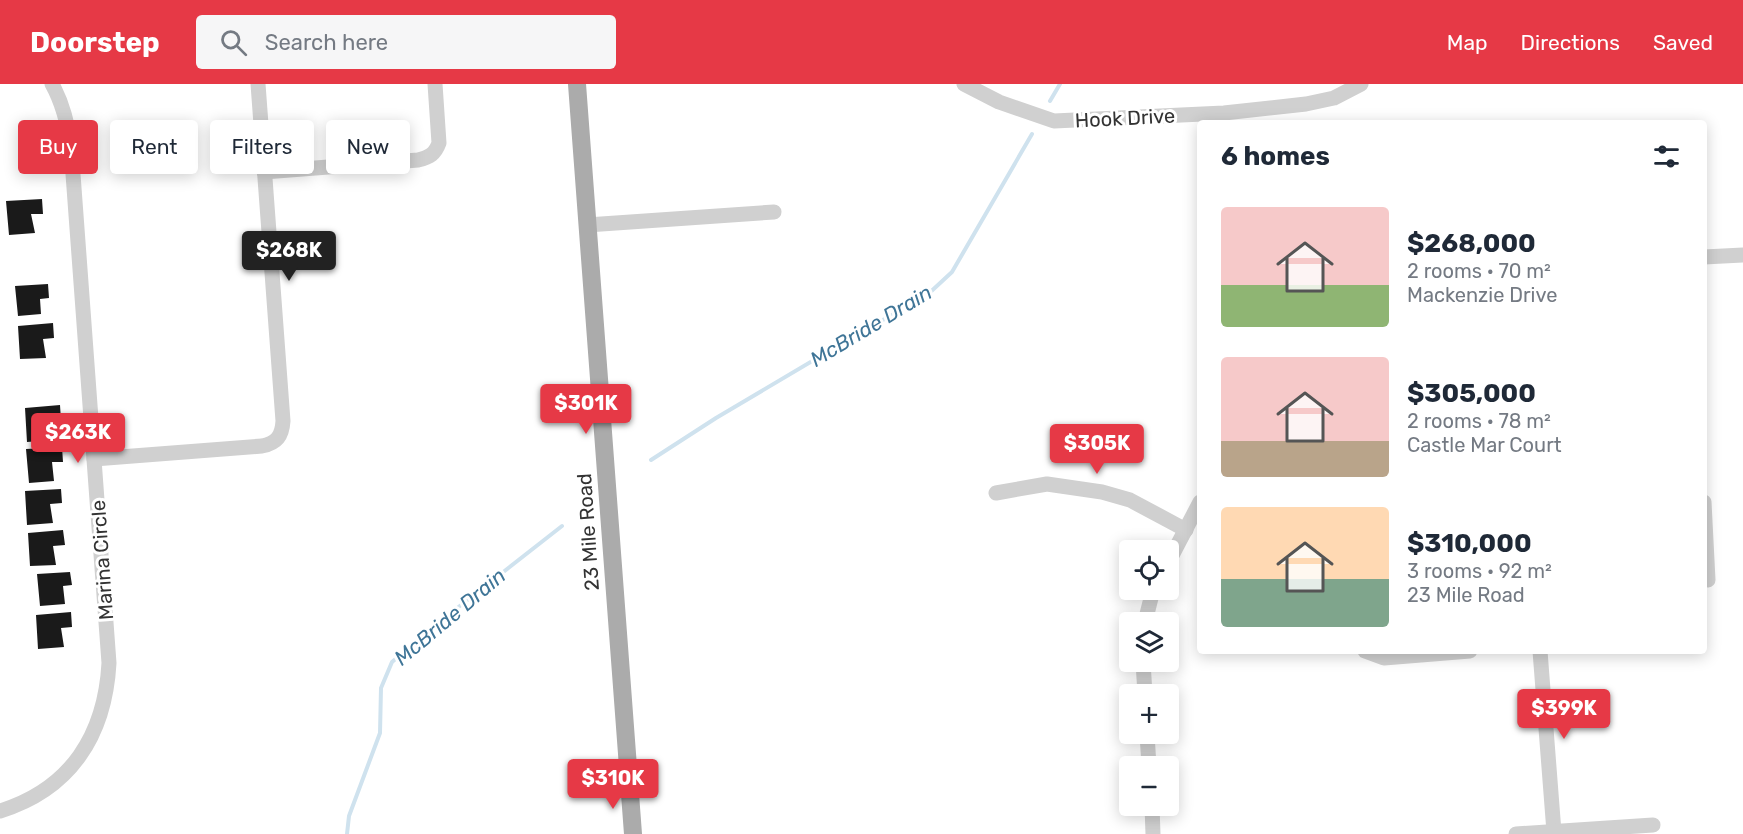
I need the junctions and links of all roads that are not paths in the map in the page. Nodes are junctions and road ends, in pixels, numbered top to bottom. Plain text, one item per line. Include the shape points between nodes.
1 (51, 84) edge
2 (258, 84) edge
3 (435, 84) edge
4 (577, 84) edge
5 (964, 84) edge
6 (1361, 84) edge
7 (1225, 118) edge
8 (260, 120) edge
9 (314, 168) edge
10 (264, 174) edge
11 (774, 212) dead end
12 (587, 225) junction
13 (1743, 255) edge
14 (1707, 257) edge
15 (94, 459) junction
16 (996, 493) dead end
17 (1197, 508) edge
18 (1186, 530) junction
19 (1179, 543) edge
20 (1707, 560) edge
21 (1708, 580) dead end
22 (1373, 654) edge
23 (1433, 654) edge
24 (1540, 654) edge
25 (0, 811) edge
26 (1152, 816) edge
27 (1653, 825) dead end
28 (1554, 832) junction
29 (633, 834) edge
30 (1153, 834) edge
31 (1516, 834) edge

1 - 15 street, Marina Circle via 62,106 71,147
2 - 8 street
3 - 9 street via 439,138 435,153 418,160
4 - 12 main road, 23 Mile Road
5 - 7 street, Hook Drive via 999,102 1054,121
6 - 7 street, Hook Drive via 1334,98
10 - 15 street via 283,421 278,438 262,446
11 - 12 street
12 - 29 main road, 23 Mile Road
13 - 14 street
15 - 25 street, Marina Circle via 109,663 106,698 95,732 72,766 47,789
16 - 18 street via 1047,484 1101,492 1130,500
17 - 18 street
18 - 19 street
20 - 21 street
22 - 23 street via 1384,658
24 - 28 street
26 - 30 street
27 - 28 street
28 - 31 street

